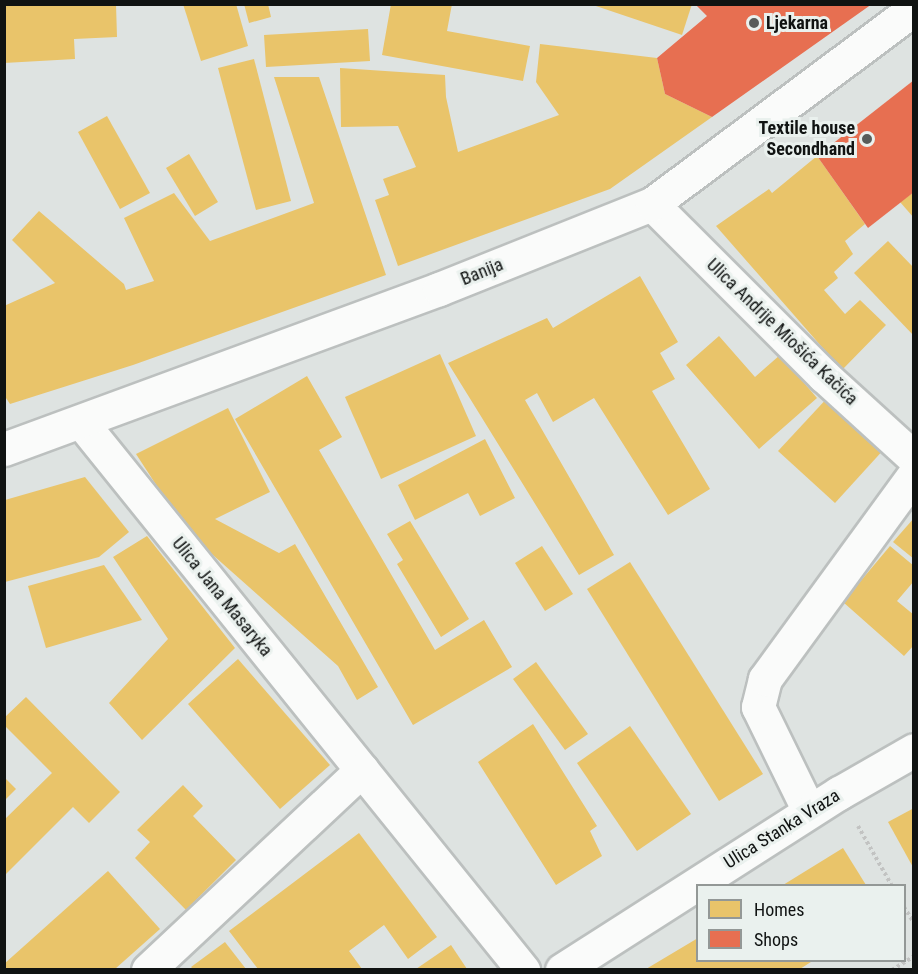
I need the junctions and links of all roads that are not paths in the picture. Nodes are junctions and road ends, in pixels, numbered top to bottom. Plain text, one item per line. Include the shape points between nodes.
1 (911, 8) edge
2 (652, 204) junction
3 (82, 423) junction
4 (4, 449) edge
5 (914, 458) edge
6 (914, 475) edge
7 (914, 750) edge
8 (362, 770) junction
9 (809, 812) junction
10 (148, 969) edge
11 (523, 969) edge
12 (562, 969) edge

1 - 2 street, Banija
2 - 3 street, Banija
2 - 5 street, Ulica Andrije Miošića Kačića via 824,376
3 - 4 street, Banija
3 - 8 street, Ulica Jana Masaryka
6 - 9 street via 765,679 758,707
7 - 9 street, Ulica Stanka Vraza
8 - 10 street
8 - 11 street, Ulica Jana Masaryka
9 - 12 street, Ulica Stanka Vraza

